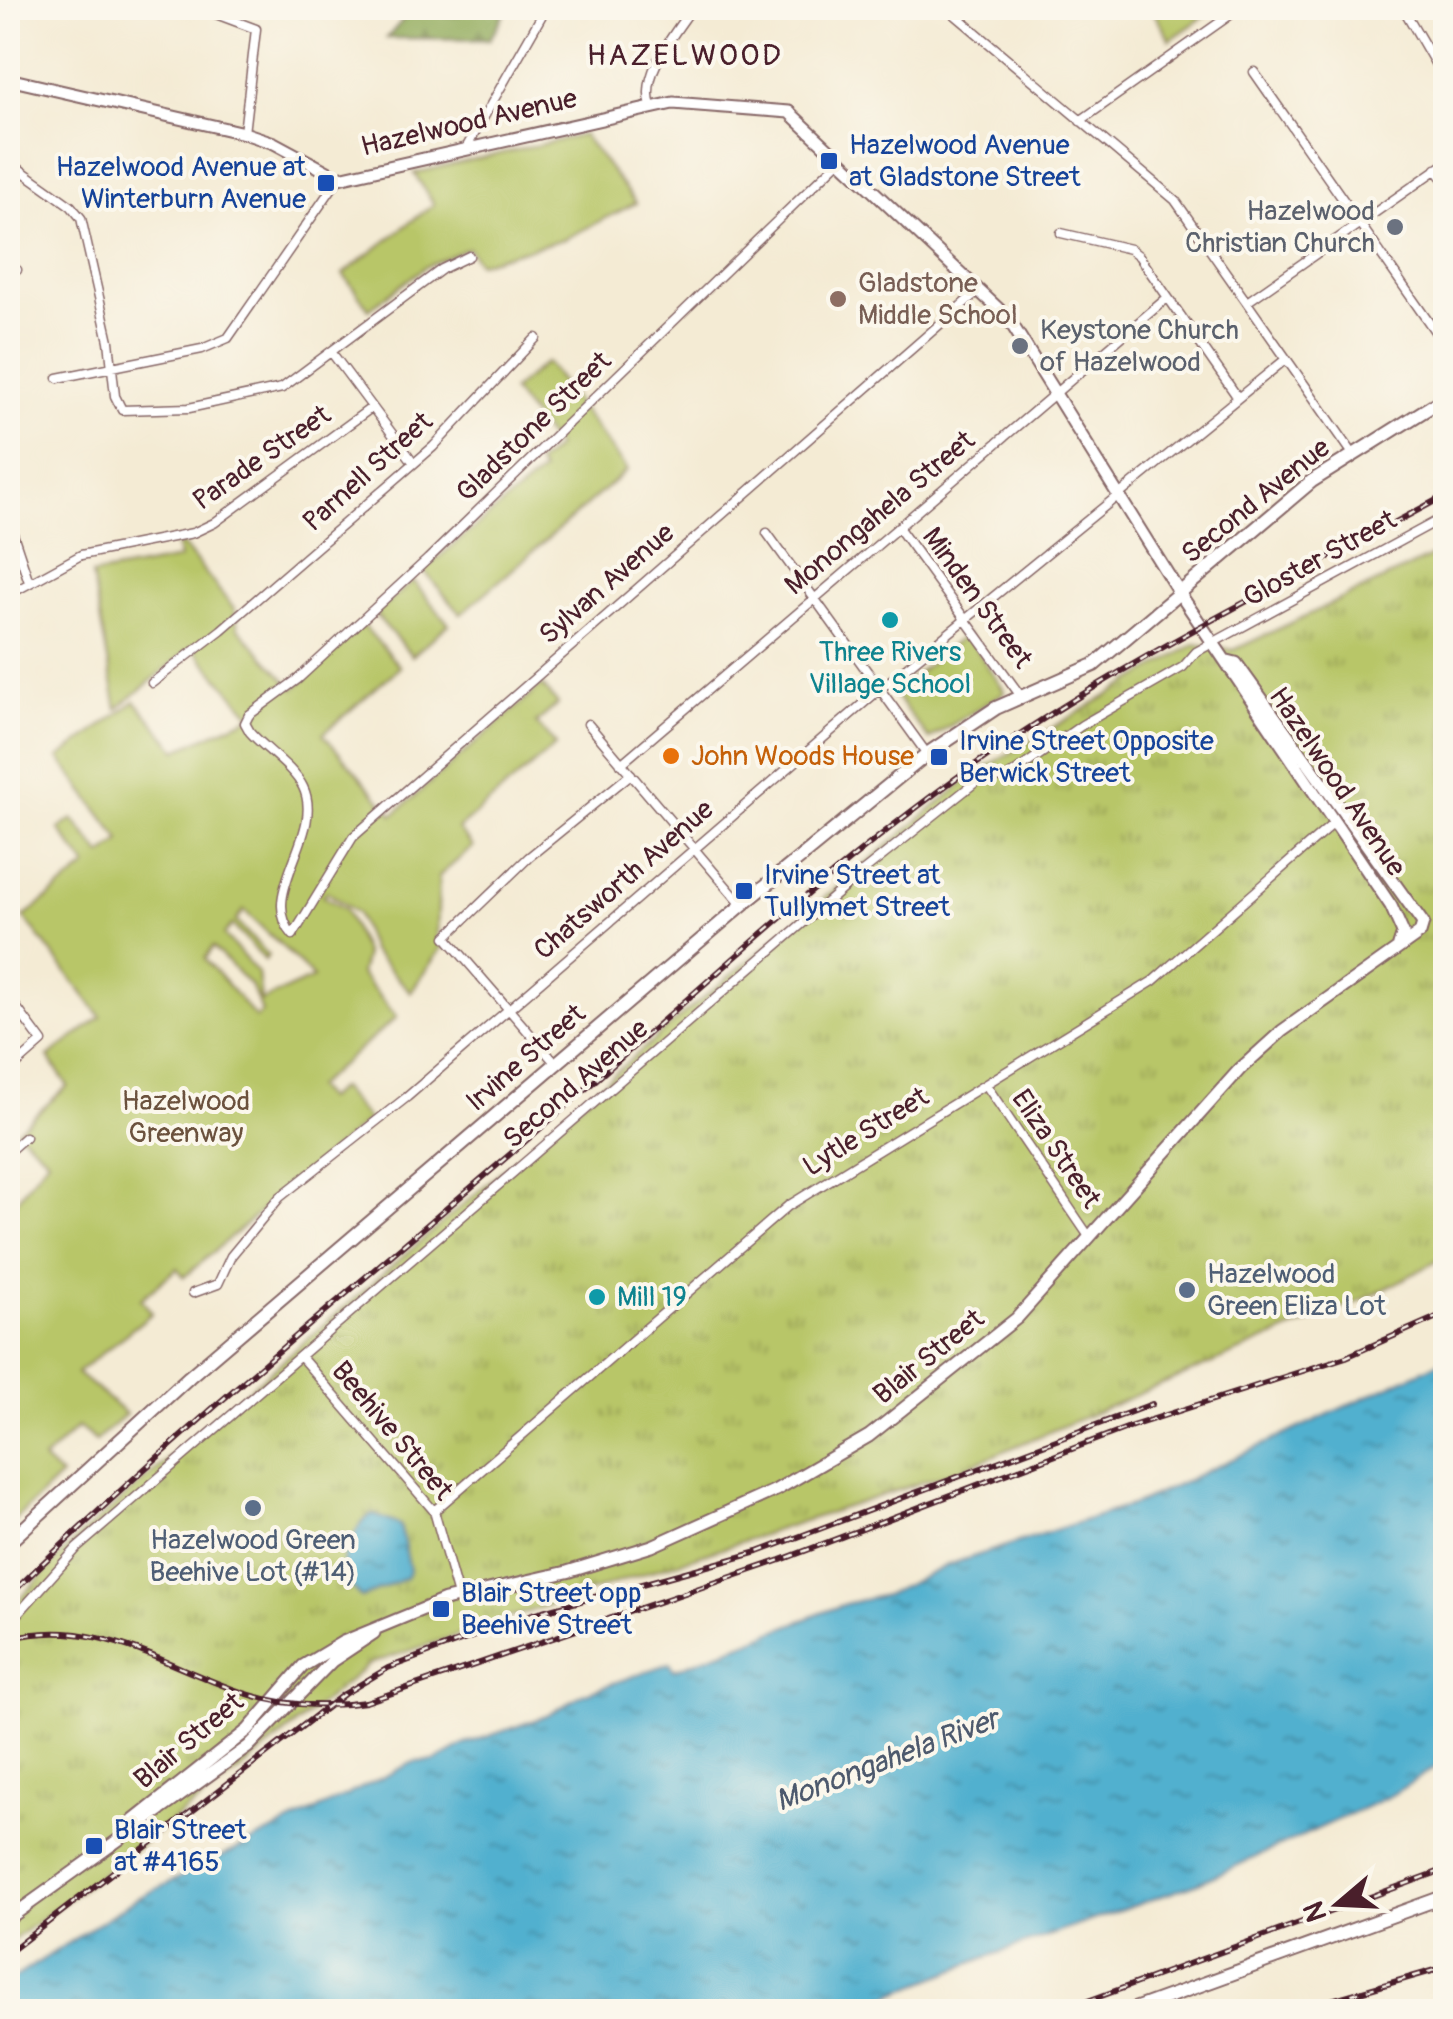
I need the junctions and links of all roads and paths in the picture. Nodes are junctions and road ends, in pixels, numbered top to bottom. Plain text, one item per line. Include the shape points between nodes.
1 (200, 8) edge
2 (546, 8) edge
3 (692, 8) edge
4 (947, 8) edge
5 (1240, 8) edge
6 (1404, 8) edge
7 (1254, 72) dead end
8 (8, 79) edge
9 (1446, 82) edge
10 (651, 106) junction
11 (1080, 120) junction
12 (244, 132) junction
13 (465, 150) junction
14 (840, 160) junction
15 (8, 161) edge
16 (1446, 163) edge
17 (1436, 169) junction
18 (338, 178) junction
19 (1446, 182) edge
20 (1360, 224) junction
21 (1061, 233) dead end
22 (469, 256) dead end
23 (978, 292) junction
24 (1168, 298) junction
25 (1247, 302) junction
26 (536, 338) dead end
27 (1446, 348) edge
28 (332, 353) junction
29 (1286, 358) junction
30 (111, 367) junction
31 (58, 378) dead end
32 (1056, 395) junction
33 (1236, 395) junction
34 (1446, 397) edge
35 (372, 408) junction
36 (1354, 454) junction
37 (414, 463) junction
38 (1118, 495) junction
39 (1446, 516) edge
40 (8, 519) edge
41 (898, 527) junction
42 (767, 533) dead end
43 (29, 582) junction
44 (8, 594) edge
45 (1180, 594) junction
46 (812, 599) junction
47 (966, 620) junction
48 (1216, 642) junction
49 (1107, 656) joint
50 (152, 683) dead end
51 (880, 688) junction
52 (1020, 696) junction
53 (588, 724) dead end
54 (927, 754) junction
55 (621, 764) junction
56 (630, 774) junction
57 (1339, 819) junction
58 (694, 848) junction
59 (742, 905) junction
60 (1420, 921) joint
61 (292, 935) joint
62 (1400, 939) junction
63 (8, 996) edge
64 (508, 1010) junction
65 (556, 1065) junction
66 (8, 1072) edge
67 (986, 1085) junction
68 (25, 1137) dead end
69 (8, 1152) edge
70 (1090, 1238) junction
71 (193, 1293) dead end
72 (300, 1356) junction
73 (434, 1511) junction
74 (8, 1543) edge
75 (458, 1596) junction
76 (8, 1625) edge
77 (1446, 1896) edge
78 (8, 1920) edge
79 (1126, 2012) edge

1 - 12 street via 256,29
2 - 13 street
3 - 10 street via 656,67
4 - 11 street
5 - 11 street
6 - 9 street
7 - 20 street
8 - 12 street, Hazelwood Avenue
10 - 13 street, Hazelwood Avenue
10 - 14 street, Hazelwood Avenue via 789,112
11 - 25 street via 1175,200
12 - 18 street, Hazelwood Avenue
13 - 18 street, Hazelwood Avenue
14 - 23 street, Hazelwood Avenue
14 - 61 street, Gladstone Street via 428,560 249,715 250,732 302,784 306,797 281,909
15 - 30 street via 81,218
16 - 17 street
17 - 19 street
17 - 20 street
18 - 30 street via 228,338
20 - 25 street
20 - 27 street
21 - 24 street via 1130,249
22 - 28 street
23 - 32 street, Hazelwood Avenue via 1008,318
23 - 61 street, Sylvan Avenue via 353,838
24 - 32 street, Monongahela Street
24 - 33 street
25 - 29 street
26 - 37 street, Parnell Street
28 - 30 street via 282,388 189,408 122,410
28 - 35 street
29 - 33 street, Chatsworth Avenue
29 - 36 street
30 - 31 street
32 - 38 street, Hazelwood Avenue
32 - 41 street, Monongahela Street
33 - 38 street, Chatsworth Avenue
34 - 36 main road, Second Avenue
35 - 37 street
35 - 43 street, Parade Street via 214,523 80,555
36 - 45 main road, Second Avenue via 1294,495
37 - 50 street, Parnell Street
38 - 45 street, Hazelwood Avenue
38 - 47 street, Chatsworth Avenue
39 - 48 street, Gloster Street
40 - 43 street
41 - 46 street, Monongahela Street
41 - 47 street, Minden Street
42 - 46 street
43 - 44 street, Parade Street
45 - 48 street, Hazelwood Avenue
45 - 49 main road, Second Avenue
46 - 51 street
46 - 55 street, Monongahela Street
47 - 51 street, Chatsworth Avenue
47 - 52 street, Minden Street
48 - 57 street, Hazelwood Avenue
48 - 72 street, Second Avenue via 1005,779 984,777 948,804
49 - 52 main road, Irvine Street
51 - 54 street
51 - 58 street, Chatsworth Avenue
52 - 54 main road, Irvine Street
53 - 55 street
54 - 59 main road, Irvine Street
55 - 56 street
56 - 58 street
56 - 64 street via 446,936
57 - 60 street, Hazelwood Avenue
57 - 62 street, Hazelwood Avenue via 1397,917
57 - 67 street, Lytle Street via 1153,981
58 - 59 street
58 - 64 street, Chatsworth Avenue
59 - 65 main road, Irvine Street
60 - 62 street, Blair Street via 1420,934
62 - 70 street, Blair Street via 1240,1069
63 - 66 street via 42,1042
64 - 65 street
64 - 71 street, Chatsworth Avenue via 280,1197 231,1256 218,1284
65 - 74 main road, Irvine Street via 188,1377
67 - 70 street, Eliza Street
67 - 73 street, Lytle Street via 788,1206
68 - 69 street
70 - 75 street, Blair Street via 996,1338 834,1460 652,1546
72 - 73 street, Beehive Street
72 - 76 street, Second Avenue via 77,1548
73 - 75 street, Beehive Street
75 - 78 street, Blair Street via 303,1666 248,1730
77 - 79 main road

